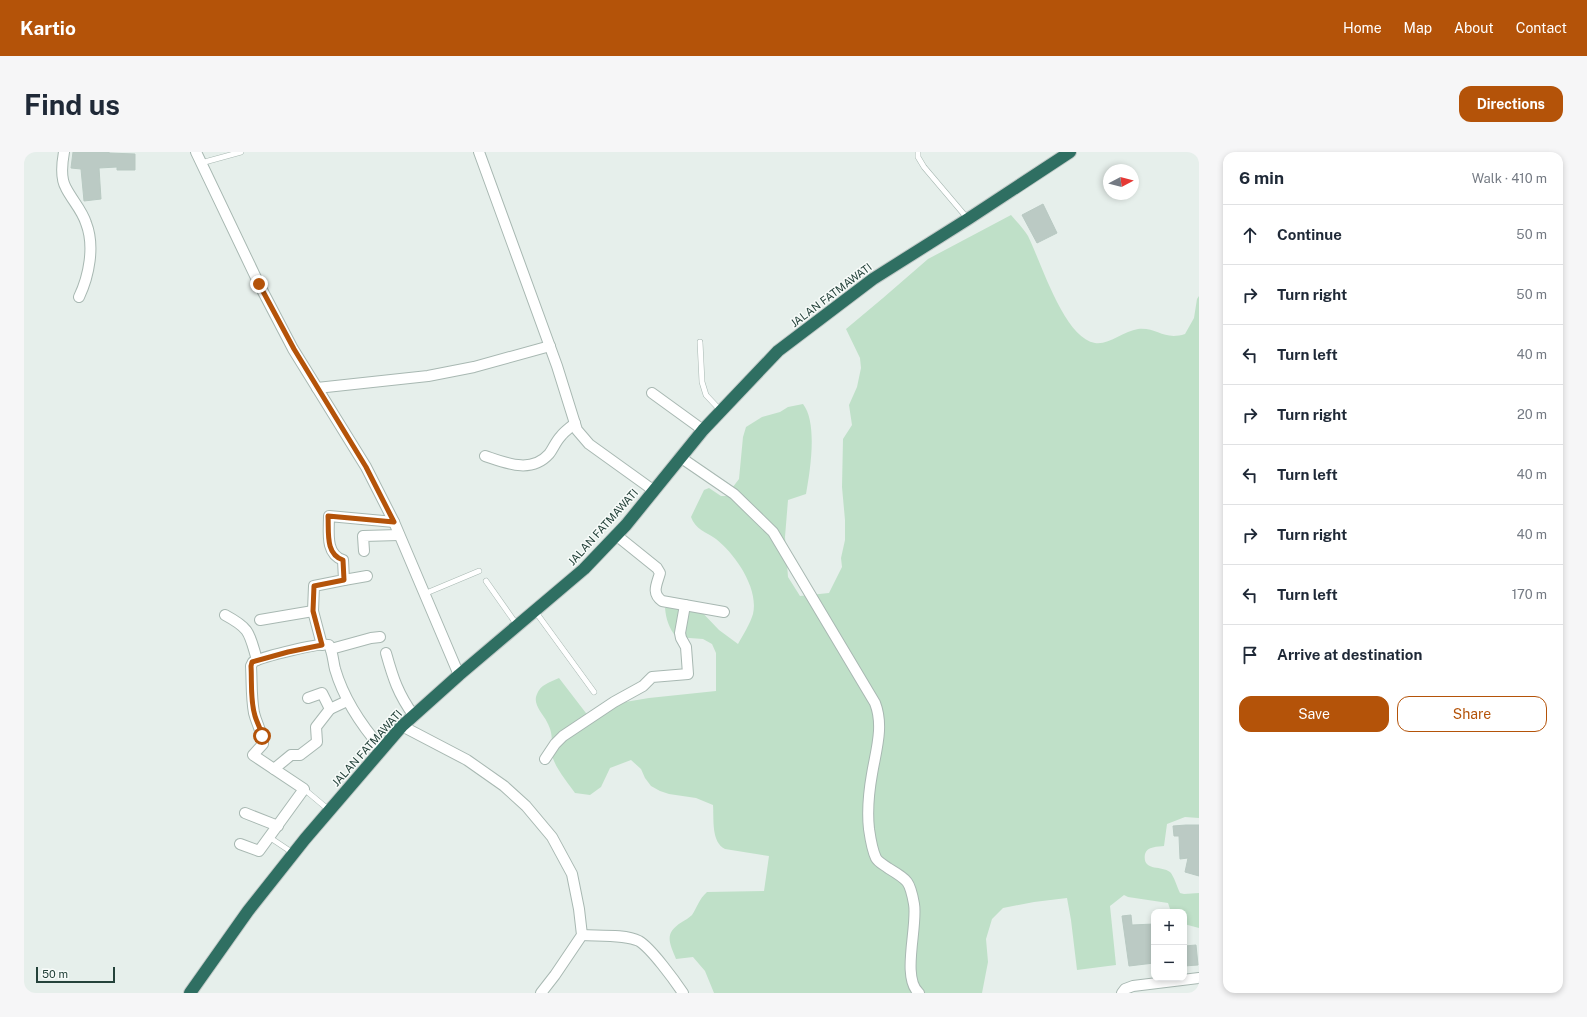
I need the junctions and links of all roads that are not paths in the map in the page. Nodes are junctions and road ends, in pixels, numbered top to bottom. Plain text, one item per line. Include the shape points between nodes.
1 (64, 152) edge
2 (196, 152) edge
3 (241, 152) edge
4 (479, 152) edge
5 (918, 152) edge
6 (1070, 152) edge
7 (201, 163) junction
8 (968, 219) junction
9 (79, 298) dead end
10 (700, 342) dead end
11 (550, 346) junction
12 (317, 388) junction
13 (652, 393) dead end
14 (721, 411) junction
15 (575, 423) junction
16 (703, 430) junction
17 (485, 456) dead end
18 (680, 457) junction
19 (654, 490) junction
20 (394, 522) junction
21 (399, 535) junction
22 (616, 535) junction
23 (364, 551) dead end
24 (480, 571) dead end
25 (368, 576) dead end
26 (344, 580) junction
27 (486, 581) dead end
28 (424, 594) junction
29 (685, 605) junction
30 (313, 611) junction
31 (535, 611) junction
32 (724, 612) dead end
33 (225, 615) dead end
34 (260, 620) dead end
35 (518, 626) junction
36 (380, 637) dead end
37 (326, 647) junction
38 (386, 653) dead end
39 (257, 660) junction
40 (459, 675) junction
41 (594, 692) dead end
42 (308, 698) dead end
43 (347, 701) junction
44 (330, 709) junction
45 (414, 716) junction
46 (402, 726) junction
47 (382, 749) junction
48 (545, 760) dead end
49 (274, 769) junction
50 (304, 789) junction
51 (329, 810) junction
52 (244, 813) dead end
53 (278, 826) junction
54 (269, 837) junction
55 (240, 844) dead end
56 (293, 853) junction
57 (582, 935) junction
58 (1199, 978) edge
59 (190, 993) edge
60 (541, 993) edge
61 (683, 993) edge
62 (919, 993) edge
63 (1122, 993) edge

1 - 9 street via 65,188 82,212 90,235 90,259
2 - 7 street
3 - 7 lane
4 - 11 street
5 - 8 lane via 924,167
6 - 8 highway, JALAN FATMAWATI
7 - 12 street via 259,284
8 - 14 highway, JALAN FATMAWATI via 873,279 778,351
10 - 14 lane via 702,382 706,395
11 - 12 street via 474,367 428,376
11 - 15 street via 572,407
12 - 20 street via 366,467
13 - 16 street
14 - 16 highway, JALAN FATMAWATI
15 - 17 street via 538,462 523,466
15 - 19 street via 577,430 589,444
16 - 18 highway, JALAN FATMAWATI
18 - 19 highway, JALAN FATMAWATI
18 - 62 street via 734,494 773,532 875,702 880,728 870,784 869,828 876,858 904,878 910,886 915,910 911,954 912,984
19 - 22 highway, JALAN FATMAWATI
20 - 21 street
20 - 26 street via 328,516 330,549 336,558 343,560
21 - 23 street via 363,536
21 - 28 street
22 - 29 street via 657,568 660,573 655,587 657,598
22 - 31 highway, JALAN FATMAWATI via 584,570
24 - 28 lane
25 - 26 street
26 - 30 street via 314,586
27 - 35 lane
28 - 40 street
29 - 32 street
29 - 48 street via 680,633 686,647 688,674 652,677 643,686 564,736 555,744
30 - 34 street
30 - 37 street
31 - 35 highway, JALAN FATMAWATI
31 - 41 lane
33 - 39 street via 248,630
35 - 40 highway, JALAN FATMAWATI
36 - 37 street
37 - 39 street
37 - 43 street
38 - 45 street via 402,700
39 - 49 street via 252,662 251,666 251,694 263,744 253,755
40 - 45 highway, JALAN FATMAWATI
42 - 44 street via 322,693
43 - 44 street
43 - 47 street
44 - 49 street via 316,727 317,742 300,755 291,755
45 - 46 highway, JALAN FATMAWATI
46 - 47 highway, JALAN FATMAWATI
46 - 57 street via 467,760 504,786 526,806 552,837 572,874
47 - 51 highway, JALAN FATMAWATI
49 - 50 street
50 - 51 lane
50 - 53 street
51 - 56 highway, JALAN FATMAWATI
52 - 53 street
53 - 54 street
54 - 55 street via 259,851
54 - 56 lane
56 - 59 highway, JALAN FATMAWATI via 248,910
57 - 60 street
57 - 61 street via 628,937 640,942
58 - 63 street via 1133,986

